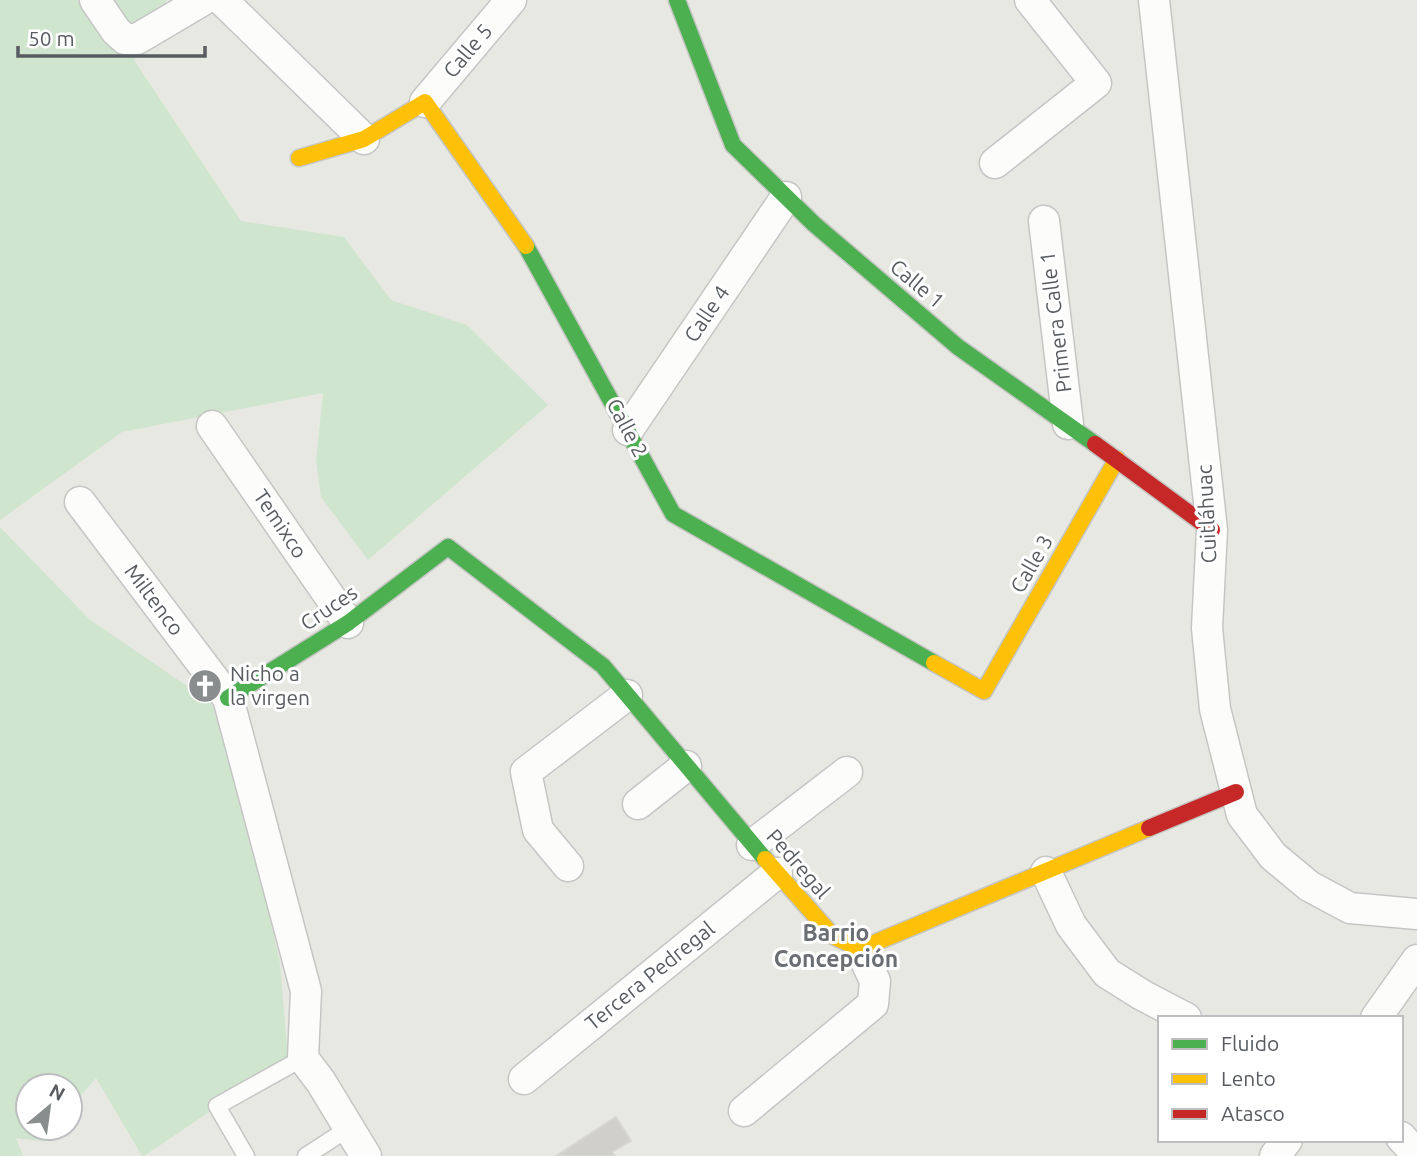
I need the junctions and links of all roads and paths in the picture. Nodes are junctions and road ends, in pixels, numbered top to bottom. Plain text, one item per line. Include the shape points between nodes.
1 (94, 0) edge
2 (203, 0) edge
3 (222, 0) edge
4 (511, 0) edge
5 (677, 0) edge
6 (1030, 0) edge
7 (1154, 0) edge
8 (425, 102) junction
9 (364, 139) junction
10 (299, 158) dead end
11 (995, 163) dead end
12 (786, 197) junction
13 (1044, 221) dead end
14 (1068, 424) junction
15 (212, 426) dead end
16 (628, 430) junction
17 (1117, 459) junction
18 (80, 502) dead end
19 (1212, 530) junction
20 (448, 547) joint
21 (348, 623) junction
22 (984, 691) joint
23 (627, 695) junction
24 (228, 698) junction
25 (686, 766) junction
26 (847, 772) dead end
27 (1236, 792) junction
28 (638, 804) dead end
29 (752, 845) junction
30 (568, 866) dead end
31 (1046, 872) junction
32 (777, 873) junction
33 (1417, 914) edge
34 (860, 949) junction
35 (1417, 960) edge
36 (1182, 1016) edge
37 (1377, 1016) edge
38 (303, 1058) junction
39 (524, 1079) dead end
40 (744, 1111) dead end
41 (349, 1128) junction
42 (1403, 1139) edge
43 (1417, 1155) edge
44 (246, 1156) edge
45 (306, 1156) edge
46 (366, 1156) edge

1 - 2 street via 116,31 125,39 137,39
3 - 9 street
4 - 8 street, Calle 5
5 - 12 street, Calle 1 via 733,145
6 - 11 street via 1096,83
7 - 19 street, Cuitláhuac
8 - 9 street
8 - 16 street, Calle 2 via 522,239
9 - 10 street
12 - 14 street, Calle 1 via 958,346
12 - 16 street, Calle 4
13 - 14 street, Primera Calle 1
14 - 17 street, Calle 1
15 - 21 street, Temixco
16 - 22 street, Calle 2 via 673,514
17 - 19 street, Calle 1
17 - 22 street, Calle 3
18 - 24 street, Miltenco
19 - 27 street, Cuitláhuac via 1208,641 1215,709
20 - 21 street, Cruces
20 - 23 street, Pedregal via 603,666
21 - 24 street, Cruces
23 - 25 street, Pedregal
23 - 30 street via 526,772 538,830
24 - 38 street via 306,991
25 - 28 street
25 - 29 street, Pedregal
26 - 29 street
27 - 31 street
27 - 33 street, Cuitláhuac via 1242,815 1273,856 1309,886 1350,908
29 - 32 street, Pedregal
31 - 34 street
31 - 36 street via 1071,925 1107,973
32 - 34 street, Pedregal via 833,936
32 - 39 street, Tercera Pedregal
34 - 40 street via 875,981 873,1004
35 - 37 street
38 - 41 street
38 - 44 lane via 218,1106
41 - 45 lane
41 - 46 street
42 - 43 street

